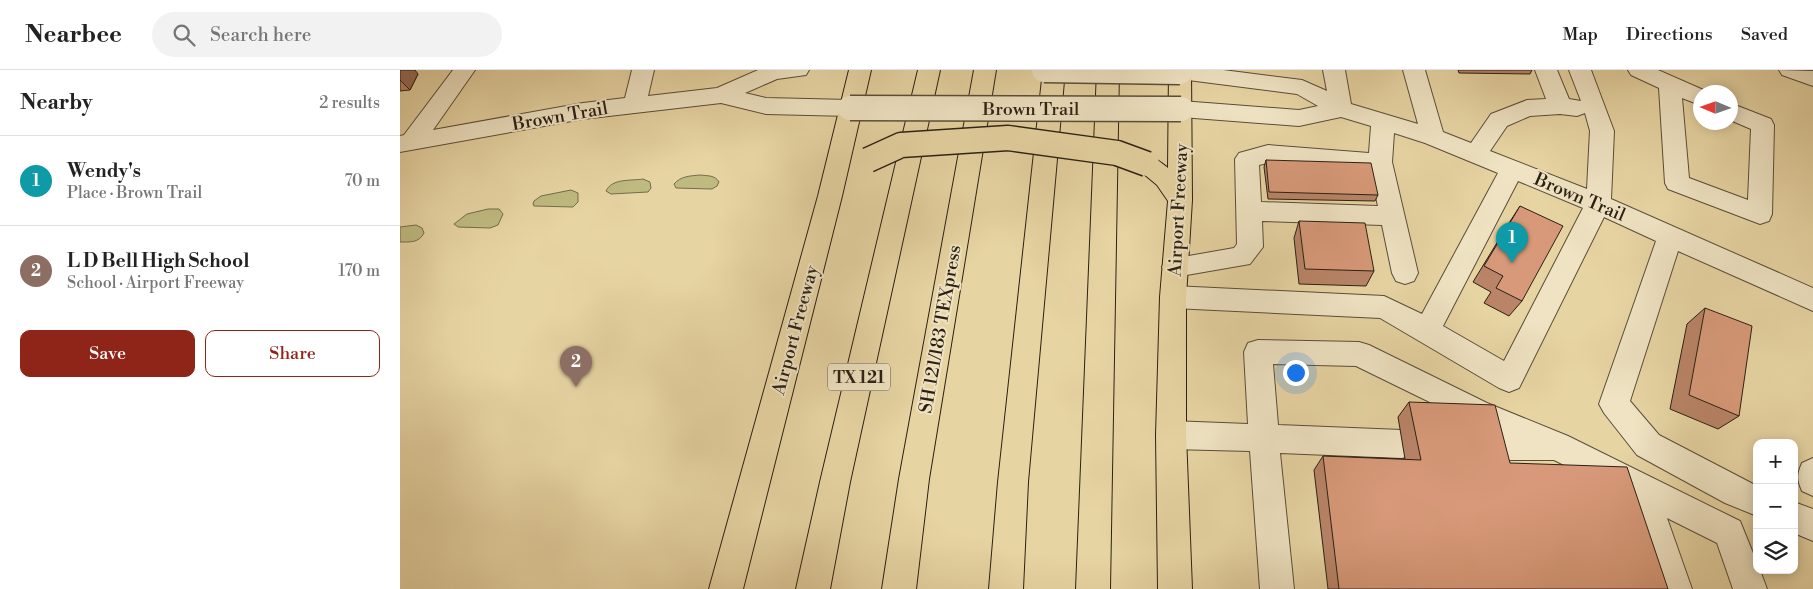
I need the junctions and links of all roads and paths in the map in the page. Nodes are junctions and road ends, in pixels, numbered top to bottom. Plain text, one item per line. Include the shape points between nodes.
1 (464, 70) edge
2 (642, 70) edge
3 (798, 70) edge
4 (860, 70) edge
5 (929, 70) edge
6 (985, 70) edge
7 (1044, 70) edge
8 (1054, 70) edge
9 (1108, 70) edge
10 (1334, 70) edge
11 (1414, 70) edge
12 (1546, 70) edge
13 (1580, 70) edge
14 (1639, 70) edge
15 (1790, 70) edge
16 (1180, 71) edge
17 (1813, 79) edge
18 (1670, 84) junction
19 (1693, 94) edge
20 (721, 95) junction
21 (635, 104) junction
22 (1560, 106) junction
23 (850, 108) junction
24 (1181, 109) junction
25 (1340, 109) junction
26 (1596, 110) junction
27 (1738, 114) edge
28 (1383, 121) junction
29 (1433, 137) junction
30 (405, 143) edge
31 (1476, 154) junction
32 (1380, 162) junction
33 (1512, 170) junction
34 (830, 196) junction
35 (1180, 200) junction
36 (1598, 204) junction
37 (1249, 210) junction
38 (1392, 216) junction
39 (1670, 236) junction
40 (1176, 267) junction
41 (1405, 273) dead end
42 (1173, 297) junction
43 (1813, 300) edge
44 (1427, 331) junction
45 (1171, 435) junction
46 (1264, 438) junction
47 (1402, 444) dead end
48 (1486, 446) edge
49 (1557, 446) junction
50 (1813, 473) edge
51 (1813, 481) edge
52 (1642, 489) junction
53 (1753, 499) edge
54 (1798, 519) edge
55 (1813, 525) edge
56 (726, 589) edge
57 (813, 589) edge
58 (899, 589) edge
59 (1006, 589) edge
60 (1093, 589) edge
61 (1175, 589) edge
62 (1277, 589) edge
63 (1675, 589) edge
64 (1750, 589) edge

1 - 30 street
2 - 21 street
3 - 20 street, Brown Trail via 773,72
4 - 23 main road, Airport Freeway
5 - 57 main road, TX 121
6 - 58 main road, SH 121/183 TEXpress via 915,470
7 - 16 street, Brown Trail, bridge
8 - 59 main road via 1013,482
9 - 60 main road
10 - 25 street
11 - 29 street
12 - 22 street
13 - 26 street
14 - 18 street
15 - 17 street
16 - 24 main road, Airport Freeway
16 - 25 street, Brown Trail via 1302,87
18 - 19 street
18 - 27 street via 1677,183 1760,214 1763,125
20 - 21 street, Brown Trail
20 - 23 street, Brown Trail via 766,106
21 - 30 street, Brown Trail
22 - 26 street
22 - 31 street via 1527,108 1499,120
23 - 24 street, Brown Trail, bridge
23 - 34 main road, Airport Freeway
24 - 25 street, Brown Trail via 1299,118
24 - 35 main road, Airport Freeway
25 - 28 street, Brown Trail
26 - 36 street via 1602,131
28 - 29 street, Brown Trail
28 - 32 street
29 - 31 street, Brown Trail
31 - 33 street, Brown Trail
32 - 37 street via 1268,154 1247,159
32 - 38 street
33 - 36 street, Brown Trail
33 - 44 street
34 - 35 main road, bridge via 847,176 868,160 900,145 1008,138 1117,153 1147,164 1166,179
34 - 56 main road, Airport Freeway
35 - 40 main road, Airport Freeway
36 - 39 street, Brown Trail
36 - 44 street via 1509,379
37 - 38 street
37 - 40 street via 1250,247 1241,257
38 - 41 street
39 - 43 street, Brown Trail
39 - 53 street via 1614,404 1648,444
40 - 42 main road, Airport Freeway
42 - 44 street via 1384,307
42 - 45 main road, Airport Freeway
45 - 46 street
45 - 61 main road, Airport Freeway
46 - 47 street
46 - 49 street via 1258,352 1359,354 1477,412
46 - 62 street
48 - 49 street
49 - 52 street
50 - 51 street
52 - 63 street
52 - 64 street via 1729,532
54 - 55 street

